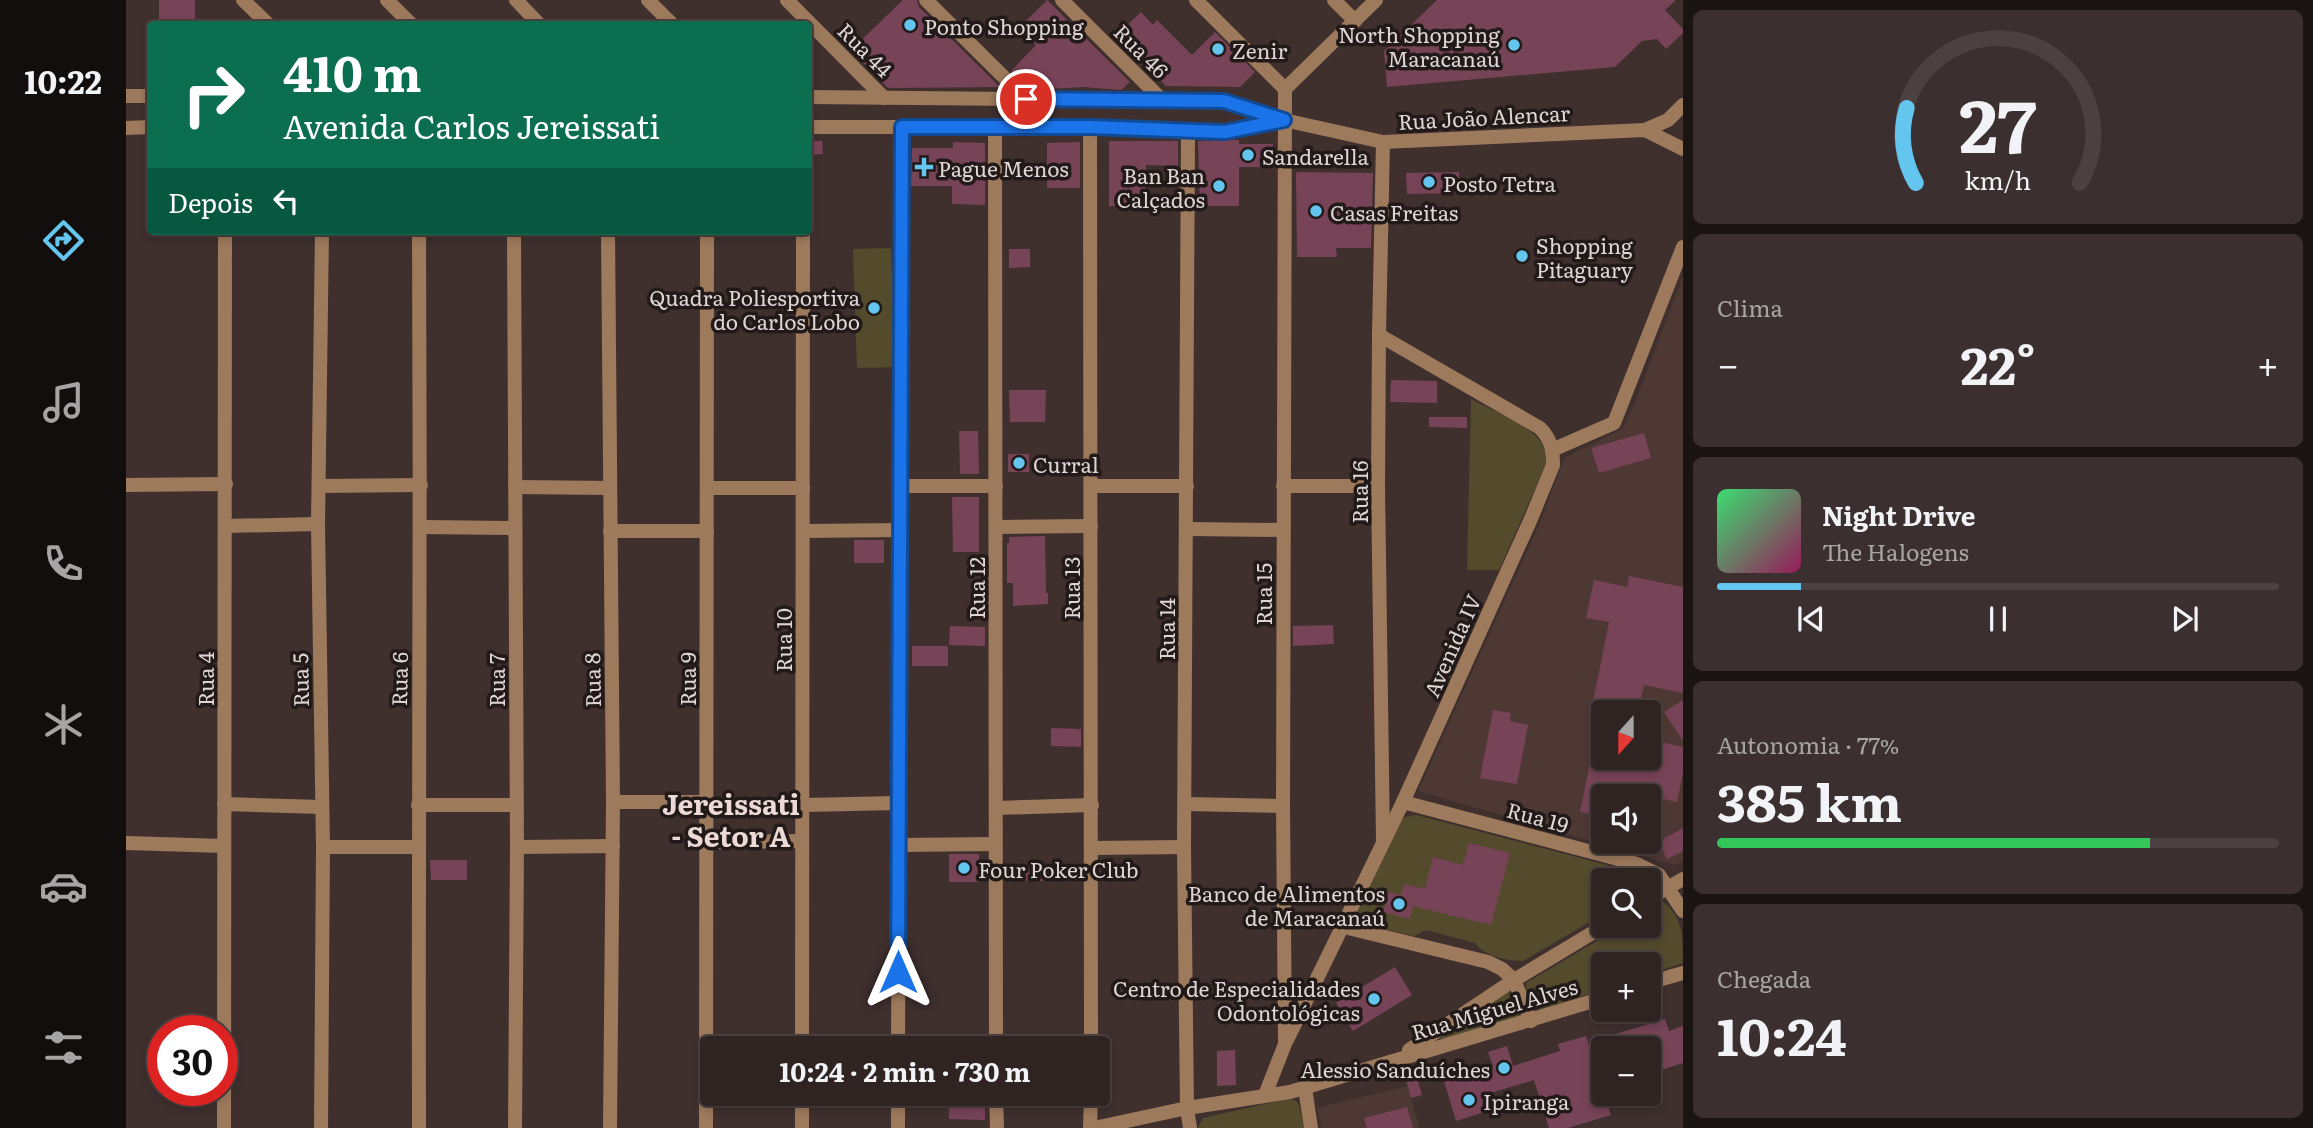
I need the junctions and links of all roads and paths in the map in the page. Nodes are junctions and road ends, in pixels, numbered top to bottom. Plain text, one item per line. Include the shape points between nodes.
1 (243, 0) edge
2 (387, 0) edge
3 (516, 0) edge
4 (648, 0) edge
5 (788, 0) edge
6 (926, 0) edge
7 (1062, 0) edge
8 (1196, 0) edge
9 (1334, 0) edge
10 (1376, 0) edge
11 (265, 21) edge
12 (408, 21) edge
13 (536, 21) edge
14 (669, 21) edge
15 (809, 21) edge
16 (1355, 21) junction
17 (812, 24) edge
18 (1285, 89) junction
19 (126, 96) edge
20 (147, 96) edge
21 (812, 97) edge
22 (884, 98) junction
23 (1026, 99) junction
24 (1162, 100) junction
25 (1683, 106) edge
26 (1284, 120) junction
27 (812, 127) edge
28 (902, 127) junction
29 (1090, 127) junction
30 (126, 128) edge
31 (147, 128) edge
32 (995, 128) junction
33 (1188, 130) junction
34 (1645, 130) junction
35 (1383, 142) junction
36 (1683, 149) edge
37 (225, 235) edge
38 (322, 235) edge
39 (419, 235) edge
40 (514, 235) edge
41 (608, 235) edge
42 (707, 235) edge
43 (803, 235) edge
44 (1683, 247) edge
45 (1379, 335) junction
46 (1552, 450) junction
47 (226, 484) junction
48 (126, 485) edge
49 (421, 485) junction
50 (320, 486) junction
51 (900, 486) junction
52 (996, 486) junction
53 (1092, 486) junction
54 (1187, 486) junction
55 (1283, 486) junction
56 (1378, 486) junction
57 (515, 487) junction
58 (610, 488) junction
59 (707, 488) junction
60 (803, 488) junction
61 (318, 524) junction
62 (226, 526) junction
63 (1091, 526) junction
64 (421, 527) junction
65 (996, 527) junction
66 (514, 528) junction
67 (1187, 529) junction
68 (900, 530) junction
69 (1283, 530) junction
70 (610, 531) junction
71 (707, 531) junction
72 (804, 531) junction
73 (613, 802) junction
74 (706, 802) junction
75 (1403, 802) junction
76 (899, 803) junction
77 (224, 804) junction
78 (1186, 804) junction
79 (418, 805) junction
80 (516, 805) junction
81 (803, 805) junction
82 (1092, 805) junction
83 (1283, 806) junction
84 (321, 807) junction
85 (996, 808) junction
86 (802, 841) junction
87 (706, 842) junction
88 (1383, 842) junction
89 (126, 843) edge
90 (995, 844) junction
91 (899, 845) junction
92 (224, 846) junction
93 (613, 846) junction
94 (323, 847) junction
95 (418, 847) junction
96 (517, 847) junction
97 (1184, 847) junction
98 (1092, 848) junction
99 (1683, 879) edge
100 (1668, 888) junction
101 (1661, 892) edge
102 (1683, 911) edge
103 (1344, 927) junction
104 (1591, 934) edge
105 (1683, 973) edge
106 (1661, 979) edge
107 (1514, 980) junction
108 (1591, 1002) edge
109 (1531, 1021) junction
110 (802, 1036) edge
111 (898, 1036) edge
112 (996, 1036) edge
113 (1091, 1036) edge
114 (1285, 1044) junction
115 (1396, 1059) junction
116 (1305, 1088) junction
117 (1265, 1096) junction
118 (802, 1106) edge
119 (898, 1106) edge
120 (996, 1106) edge
121 (1091, 1106) edge
122 (1187, 1108) junction
123 (224, 1128) edge
124 (321, 1128) edge
125 (419, 1128) edge
126 (515, 1128) edge
127 (610, 1128) edge
128 (706, 1128) edge
129 (802, 1128) edge
130 (898, 1128) edge
131 (997, 1128) edge
132 (1092, 1128) edge
133 (1190, 1128) edge
134 (1311, 1128) edge

1 - 11 street
2 - 12 street
3 - 13 street
4 - 14 street
5 - 15 street, Rua 44
6 - 23 street
7 - 24 street, Rua 46
8 - 18 street
9 - 16 street
10 - 16 street
16 - 18 street
17 - 22 street, Rua 44
18 - 26 street, Rua 15
19 - 20 street
21 - 22 street, Rua João Alencar
22 - 23 street, Rua João Alencar
23 - 24 street, Rua João Alencar
24 - 26 street, Rua João Alencar via 1224,101
25 - 34 street via 1668,120
26 - 33 street via 1225,132
26 - 35 street, Rua João Alencar
26 - 55 street, Rua 15
27 - 28 street
28 - 32 street
28 - 51 street
29 - 32 street
29 - 33 street
29 - 53 street, Rua 13
30 - 31 street
32 - 52 street, Rua 12
33 - 54 street, Rua 14
34 - 35 street, Rua João Alencar
34 - 36 street, Rua João Alencar
35 - 45 street, Rua 16
37 - 47 street, Rua 4
38 - 50 street, Rua 5
39 - 49 street, Rua 6
40 - 57 street, Rua 7
41 - 58 street, Rua 8
42 - 59 street, Rua 9
43 - 60 street, Rua 10
44 - 46 street via 1614,423
45 - 46 street via 1540,428
45 - 56 street, Rua 16
46 - 75 street, Avenida IV via 1553,465 1530,521
47 - 48 street
47 - 62 street, Rua 4
49 - 50 street
49 - 64 street, Rua 6
50 - 61 street, Rua 5
51 - 52 street
51 - 68 street
52 - 65 street, Rua 12
53 - 54 street
53 - 63 street, Rua 13
54 - 67 street, Rua 14
55 - 56 street
55 - 69 street, Rua 15
56 - 88 street, Rua 16
57 - 58 street
57 - 66 street, Rua 7
58 - 70 street, Rua 8
59 - 60 street
59 - 71 street, Rua 9
60 - 72 street, Rua 10
61 - 62 street
61 - 84 street, Rua 5
62 - 77 street, Rua 4
63 - 65 street
63 - 82 street, Rua 13
64 - 66 street
64 - 79 street, Rua 6
65 - 85 street, Rua 12
66 - 80 street, Rua 7
67 - 69 street
67 - 78 street, Rua 14
68 - 72 street
68 - 76 street
69 - 83 street, Rua 15
70 - 71 street
70 - 73 street, Rua 8
71 - 74 street, Rua 9
72 - 81 street, Rua 10
73 - 74 street
73 - 93 street, Rua 8
74 - 87 street, Rua 9
75 - 88 street, Avenida IV
75 - 100 street, Rua 19 via 1637,864 1652,870
76 - 81 street
76 - 91 street
77 - 84 street
77 - 92 street, Rua 4
78 - 83 street
78 - 97 street, Rua 14
79 - 80 street
79 - 95 street, Rua 6
80 - 96 street, Rua 7
81 - 86 street, Rua 10
82 - 85 street
82 - 98 street, Rua 13
83 - 114 street, Rua 15
84 - 94 street, Rua 5
85 - 90 street, Rua 12
86 - 87 street
86 - 110 street, Rua 10
87 - 128 street, Rua 9
88 - 103 street, Avenida IV
89 - 92 street
90 - 91 street
90 - 112 street, Rua 12
91 - 111 street
92 - 123 street, Rua 4
93 - 96 street
93 - 127 street, Rua 8
94 - 95 street
94 - 124 street, Rua 5
95 - 125 street, Rua 6
96 - 126 street, Rua 7
97 - 98 street
97 - 122 street, Rua 14
98 - 113 street, Rua 13
99 - 100 street
100 - 101 street
100 - 102 street, Rua 19
103 - 107 street via 1488,962
103 - 114 street, Avenida IV
104 - 107 street
105 - 106 street
107 - 109 street
107 - 115 street
108 - 109 street, Rua Miguel Alves
109 - 115 street, Rua Miguel Alves
114 - 117 street, Rua 15
115 - 116 street
116 - 117 street
116 - 134 street
117 - 122 street
118 - 129 street
119 - 130 street
120 - 131 street
121 - 132 street
122 - 132 street
122 - 133 street, Rua 14

